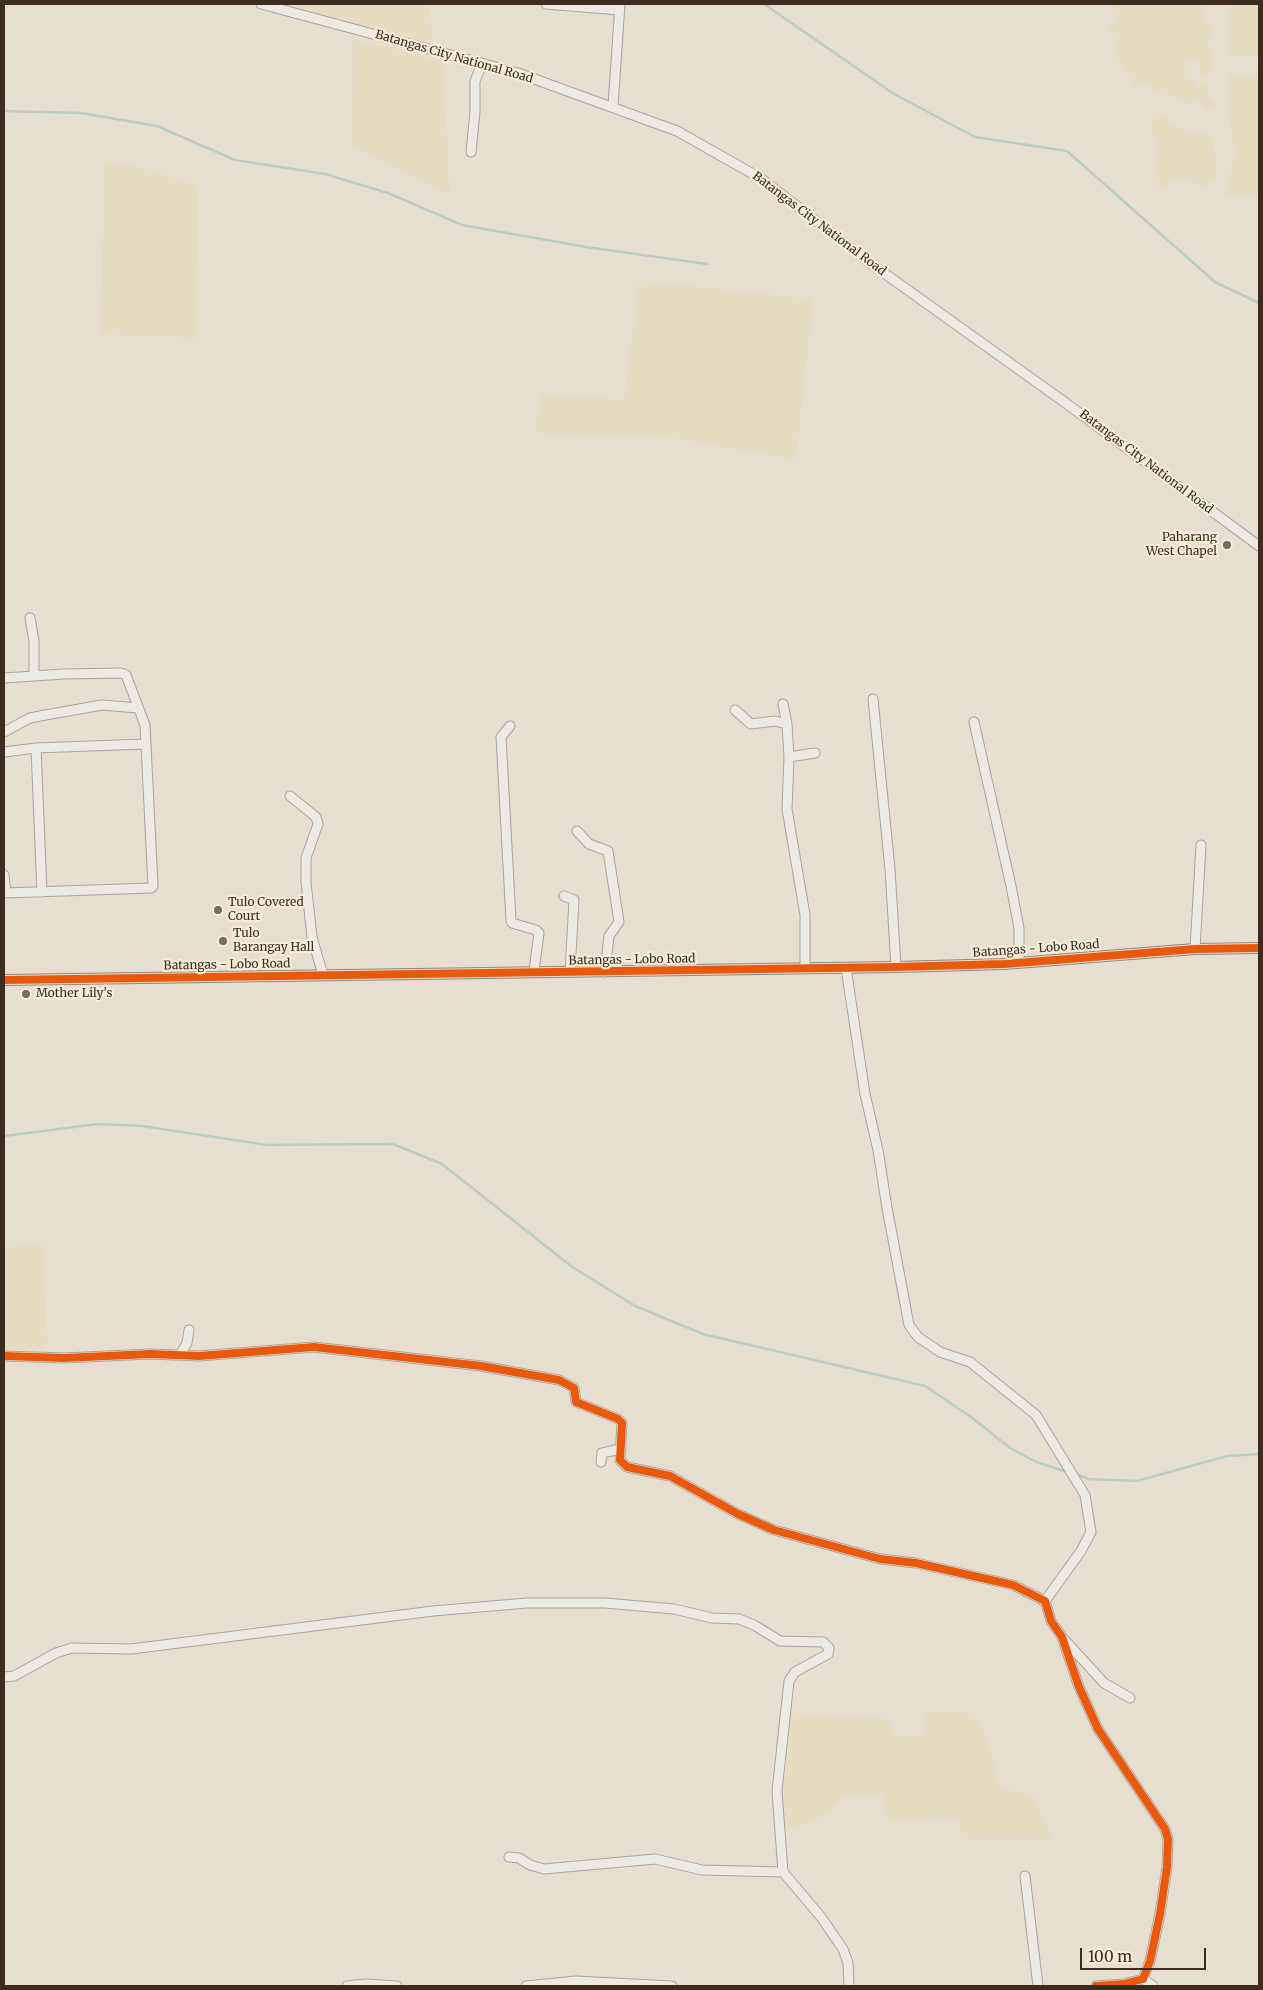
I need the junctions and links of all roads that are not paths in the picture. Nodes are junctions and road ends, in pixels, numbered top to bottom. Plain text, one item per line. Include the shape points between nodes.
1 (266, 4) edge
2 (546, 4) edge
3 (620, 7) edge
4 (482, 64) junction
5 (614, 106) junction
6 (471, 152) dead end
7 (1259, 546) edge
8 (30, 618) dead end
9 (34, 675) junction
10 (4, 678) edge
11 (873, 699) dead end
12 (783, 704) dead end
13 (138, 708) junction
14 (735, 710) dead end
15 (974, 722) dead end
16 (787, 724) junction
17 (510, 726) dead end
18 (4, 732) edge
19 (145, 744) junction
20 (36, 748) junction
21 (4, 752) edge
22 (815, 753) dead end
23 (789, 757) junction
24 (290, 796) dead end
25 (577, 831) dead end
26 (1200, 845) dead end
27 (4, 875) edge
28 (42, 892) junction
29 (5, 893) edge
30 (564, 896) dead end
31 (1259, 948) edge
32 (1195, 949) junction
33 (1019, 963) junction
34 (896, 967) junction
35 (846, 968) junction
36 (805, 969) junction
37 (534, 972) junction
38 (570, 972) junction
39 (605, 972) junction
40 (323, 975) junction
41 (4, 980) edge
42 (189, 1330) dead end
43 (180, 1355) junction
44 (4, 1356) edge
45 (621, 1449) junction
46 (601, 1462) dead end
47 (1045, 1601) junction
48 (1062, 1637) junction
49 (4, 1677) edge
50 (1130, 1698) dead end
51 (509, 1857) dead end
52 (783, 1872) junction
53 (1025, 1876) dead end
54 (1147, 1983) edge
55 (347, 1986) edge
56 (385, 1986) edge
57 (397, 1986) edge
58 (526, 1986) edge
59 (672, 1986) edge
60 (849, 1986) edge
61 (1038, 1986) edge
62 (1096, 1986) edge

1 - 4 street, Batangas City National Road
2 - 3 street
3 - 5 street
4 - 5 street, Batangas City National Road
4 - 6 street via 475,81 476,112
5 - 7 street, Batangas City National Road via 677,130 762,179 870,263 1063,400
8 - 9 street
9 - 10 street
9 - 13 street via 121,673 130,682
11 - 34 street
12 - 16 street
13 - 18 street via 102,705 40,716
13 - 19 street via 145,725
14 - 16 street via 751,724 775,721
15 - 33 street via 1019,928
16 - 23 street
17 - 37 street via 501,737 511,920 539,934
19 - 20 street
19 - 28 street via 151,888
20 - 21 street
20 - 28 street
22 - 23 street
23 - 36 street via 787,809 804,907
24 - 40 street via 316,817 318,824 306,858 306,882 312,937
25 - 39 street via 590,844 608,851 619,922 609,936
26 - 32 street
27 - 29 street
28 - 29 street
30 - 38 street via 574,900
31 - 32 main road, Batangas - Lobo Road
32 - 33 main road, Batangas - Lobo Road
33 - 34 main road, Batangas - Lobo Road
34 - 35 main road, Batangas - Lobo Road
35 - 36 main road, Batangas - Lobo Road
35 - 47 street via 865,1094 909,1325 918,1338 940,1352 970,1362 1031,1411 1085,1495 1091,1532
36 - 39 main road, Batangas - Lobo Road
37 - 38 main road, Batangas - Lobo Road
37 - 40 main road, Batangas - Lobo Road
38 - 39 main road, Batangas - Lobo Road
40 - 41 main road, Batangas - Lobo Road
42 - 43 street via 187,1343
43 - 44 street
43 - 45 street via 314,1347 489,1367 559,1380 574,1388 576,1402 622,1423
45 - 46 street via 602,1453
45 - 47 street via 620,1460 627,1467 670,1476 774,1530 880,1559 916,1563 1013,1585
47 - 48 street via 1051,1621
48 - 50 street via 1104,1683
48 - 54 street via 1098,1730 1165,1829 1168,1839 1167,1867
49 - 52 street via 14,1676 72,1648 131,1649 433,1611 527,1603 651,1606 712,1618 739,1619 780,1641 823,1642 829,1648 828,1654 795,1672 789,1681 777,1791
51 - 52 street via 544,1869 655,1859 702,1870
52 - 60 street via 843,1949 848,1963
53 - 61 street
54 - 62 street
55 - 56 street
56 - 57 street
58 - 59 street via 576,1981

